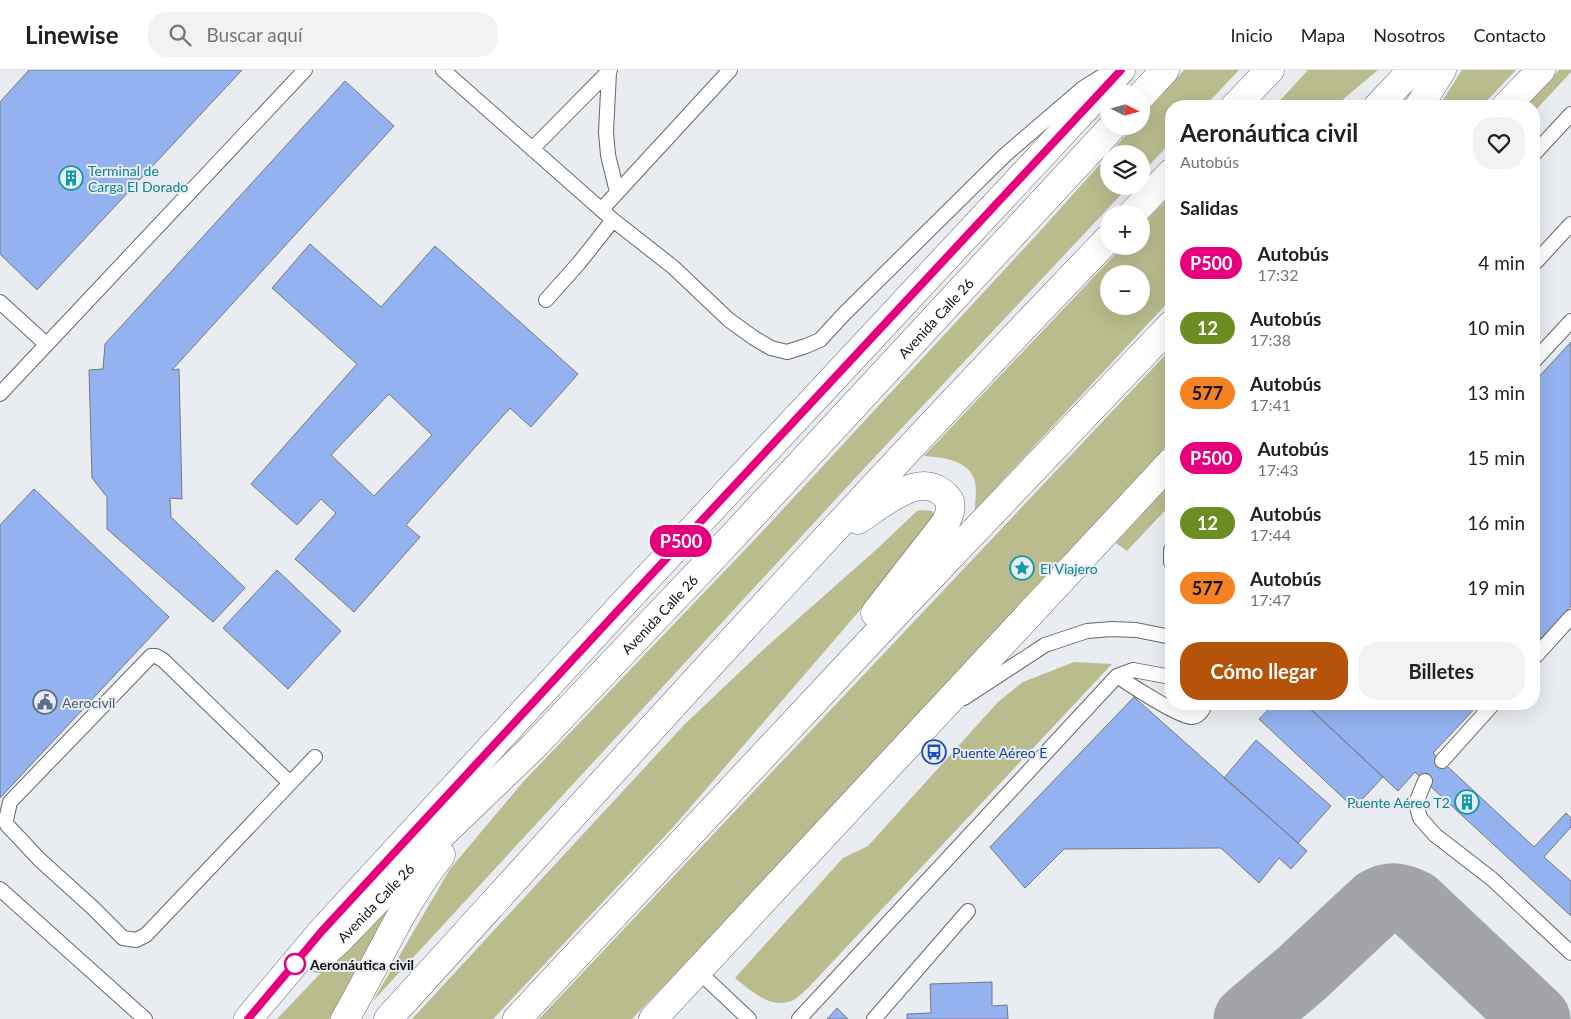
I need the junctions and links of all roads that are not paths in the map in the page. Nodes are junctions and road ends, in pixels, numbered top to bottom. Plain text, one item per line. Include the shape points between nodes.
1 (305, 70) edge
2 (443, 70) edge
3 (730, 70) edge
4 (1113, 70) edge
5 (1121, 70) edge
6 (1165, 70) edge
7 (1270, 70) edge
8 (1281, 70) edge
9 (1412, 70) edge
10 (1442, 70) edge
11 (1541, 70) edge
12 (610, 71) edge
13 (1150, 86) edge
14 (1241, 100) edge
15 (1258, 100) edge
16 (1384, 100) edge
17 (1423, 100) edge
18 (1512, 100) edge
19 (1571, 114) edge
20 (1105, 135) edge
21 (1540, 148) edge
22 (532, 149) junction
23 (1165, 179) edge
24 (617, 192) junction
25 (1141, 205) edge
26 (602, 209) junction
27 (613, 220) junction
28 (1571, 224) edge
29 (1100, 248) edge
30 (1540, 258) edge
31 (546, 300) dead end
32 (0, 302) edge
33 (1571, 321) edge
34 (1165, 330) edge
35 (46, 344) junction
36 (1540, 355) edge
37 (0, 394) edge
38 (1165, 468) edge
39 (824, 543) junction
40 (1571, 616) edge
41 (1165, 636) edge
42 (1540, 651) edge
43 (1117, 676) junction
44 (1165, 676) edge
45 (1165, 704) edge
46 (1176, 710) edge
47 (1201, 710) edge
48 (1488, 710) edge
49 (928, 722) junction
50 (533, 746) junction
51 (766, 754) junction
52 (315, 757) dead end
53 (1442, 761) dead end
54 (1425, 780) dead end
55 (290, 783) junction
56 (0, 889) edge
57 (968, 911) dead end
58 (1571, 953) edge
59 (698, 971) junction
60 (145, 1019) edge
61 (248, 1019) edge
62 (345, 1019) edge
63 (388, 1019) edge
64 (517, 1019) edge
65 (653, 1019) edge
66 (749, 1019) edge
67 (799, 1019) edge
68 (874, 1019) edge

1 - 35 lane
2 - 22 lane
3 - 24 lane
4 - 27 lane via 1082,88 1005,154 820,340 787,352 771,348 729,320 673,268
5 - 61 main road, Avenida Calle 26 via 335,917
6 - 13 main road
7 - 14 main road
8 - 15 main road
9 - 16 main road
10 - 17 main road
11 - 18 main road
12 - 22 lane
12 - 24 lane via 606,132
19 - 21 lane
20 - 50 main road, Avenida Calle 26 via 722,548
22 - 26 lane
23 - 25 main road
24 - 26 lane
26 - 27 lane
27 - 31 lane
28 - 30 lane
29 - 39 main road
32 - 35 lane
33 - 36 lane
34 - 51 main road
35 - 37 lane
38 - 49 main road
39 - 51 main road via 888,500 917,486 939,489 950,501 950,512 942,527
39 - 63 main road
40 - 42 lane
41 - 49 lane via 1112,629 1087,631 1059,639 1044,645
43 - 44 lane via 1133,670
43 - 45 lane
43 - 67 lane
46 - 47 lane via 1190,717
48 - 53 lane
49 - 59 main road
50 - 61 main road, Avenida Calle 26 via 338,941
50 - 62 main road via 425,876
51 - 64 main road
52 - 55 lane
54 - 58 lane via 1416,803 1420,818 1434,835 1492,879
55 - 55 lane via 146,935 136,940 123,938 40,860 6,820 10,802 152,656 163,660
56 - 60 lane
57 - 68 lane
59 - 65 main road
59 - 66 lane

